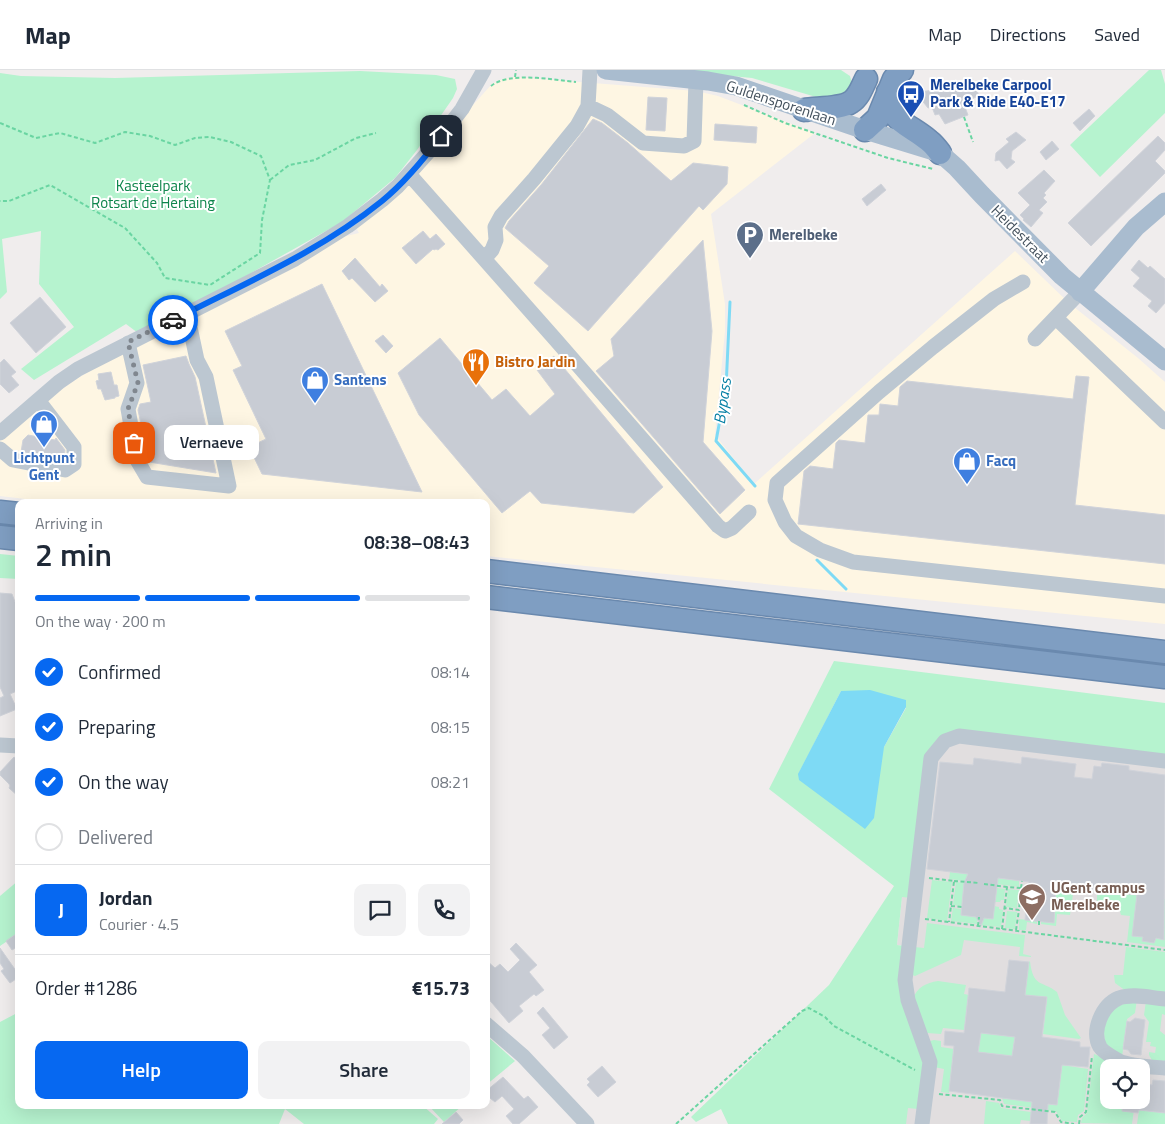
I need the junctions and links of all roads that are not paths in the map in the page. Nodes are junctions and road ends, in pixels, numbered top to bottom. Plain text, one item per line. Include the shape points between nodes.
1 (484, 70) edge
2 (606, 70) edge
3 (902, 70) edge
4 (864, 74) edge
5 (590, 77) edge
6 (696, 80) junction
7 (888, 92) junction
8 (588, 106) junction
9 (804, 110) junction
10 (865, 130) junction
11 (938, 161) junction
12 (409, 174) junction
13 (1165, 202) edge
14 (484, 259) junction
15 (1023, 282) dead end
16 (1080, 292) junction
17 (187, 313) junction
18 (1056, 318) junction
19 (1035, 339) dead end
20 (128, 342) junction
21 (1165, 361) edge
22 (38, 400) junction
23 (1165, 422) edge
24 (0, 433) edge
25 (0, 449) edge
26 (0, 512) edge
27 (749, 512) dead end
28 (15, 514) edge
29 (0, 537) edge
30 (15, 539) edge
31 (490, 571) edge
32 (1165, 596) edge
33 (490, 597) edge
34 (1165, 652) edge
35 (1165, 677) edge
36 (0, 745) edge
37 (15, 746) edge
38 (1165, 761) edge
39 (1165, 999) edge
40 (490, 1027) edge
41 (1165, 1068) edge
42 (587, 1124) edge
43 (922, 1124) edge

1 - 12 street via 450,126
2 - 6 main road, Guldensporenlaan
3 - 7 highway
4 - 9 highway via 858,96 851,102 843,106
4 - 10 highway via 870,91 863,113
5 - 8 street
6 - 8 street via 694,141 684,146 643,143 607,115
6 - 9 main road, Guldensporenlaan via 736,86
7 - 10 highway via 878,118
7 - 11 highway via 894,114 930,141
8 - 14 street via 577,126 501,216 495,227 496,240
9 - 10 main road, Guldensporenlaan
10 - 11 main road, Heidestraat
11 - 16 main road, Heidestraat via 957,168
12 - 14 street
12 - 17 street via 382,200 335,235
13 - 16 main road via 1136,227
14 - 27 street via 718,526 725,531 732,528
15 - 32 street via 994,299 879,392 782,477 777,483 775,500 796,536 820,550 853,562
16 - 18 street
16 - 21 main road, Heidestraat
17 - 20 street
17 - 20 street via 197,360 206,377 230,486 147,477 137,460 128,409 138,383
18 - 19 street
18 - 23 street
20 - 22 street via 78,369
22 - 24 street
22 - 25 street via 74,447 74,464 65,470 13,460
26 - 28 highway
29 - 30 highway
31 - 34 highway
33 - 35 highway
36 - 37 street
38 - 43 street via 959,736 945,741 931,758 904,980 930,1062
39 - 41 street via 1134,996 1117,999 1102,1012 1098,1024 1101,1048 1120,1062
40 - 42 street via 523,1056

